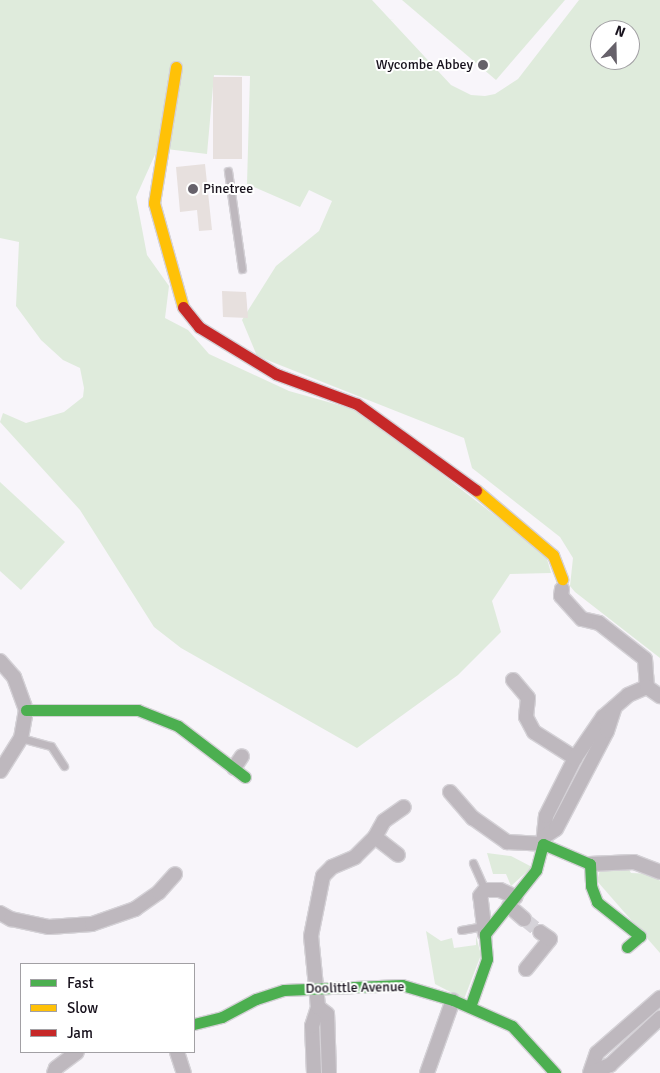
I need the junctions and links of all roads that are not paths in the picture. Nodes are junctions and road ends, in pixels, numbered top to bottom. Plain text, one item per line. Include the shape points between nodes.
1 (176, 67) dead end
2 (228, 170) dead end
3 (242, 269) dead end
4 (562, 584) joint
5 (0, 661) edge
6 (513, 680) dead end
7 (647, 687) junction
8 (660, 696) edge
9 (616, 706) junction
10 (26, 710) junction
11 (21, 738) junction
12 (575, 758) junction
13 (64, 766) dead end
14 (0, 771) edge
15 (245, 777) dead end
16 (450, 792) dead end
17 (404, 807) dead end
18 (375, 836) junction
19 (543, 840) junction
20 (398, 855) dead end
21 (473, 863) dead end
22 (590, 864) junction
23 (660, 872) edge
24 (175, 874) dead end
25 (485, 890) junction
26 (512, 902) junction
27 (0, 912) edge
28 (524, 919) tunnel mouth
29 (461, 930) dead end
30 (484, 930) junction
31 (540, 932) tunnel mouth
32 (627, 947) dead end
33 (526, 969) dead end
34 (316, 987) junction
35 (660, 998) edge
36 (453, 1000) junction
37 (318, 1007) junction
38 (470, 1007) junction
39 (660, 1018) edge
40 (195, 1024) edge
41 (76, 1053) edge
42 (177, 1053) edge
43 (54, 1073) edge
44 (184, 1073) edge
45 (314, 1073) edge
46 (329, 1073) edge
47 (427, 1073) edge
48 (555, 1073) edge
49 (591, 1073) edge

1 - 4 street via 154,202 182,306 199,327 260,365 357,404 458,475 553,555
2 - 3 lane
4 - 7 street via 561,596 582,620 599,623 645,660
5 - 10 street via 14,676
6 - 12 street via 528,698 526,717 534,732
7 - 8 street
7 - 9 street via 628,694
9 - 12 street via 602,717
9 - 19 street via 608,731 556,829
10 - 11 street
10 - 15 street via 138,710 178,726 238,762
11 - 13 lane via 51,746
11 - 14 street
12 - 19 street via 546,816
16 - 19 street via 473,818 507,842
17 - 18 street via 384,822
18 - 20 street
18 - 34 street via 355,857 332,867 323,876 311,936
19 - 22 street
19 - 26 street via 536,870
21 - 25 lane
22 - 23 street via 634,862
22 - 32 street via 591,886 597,902 640,936
24 - 27 street via 160,892 135,909 92,924 49,928
25 - 26 street via 500,890
25 - 30 street via 480,896
26 - 28 street
26 - 30 street
29 - 30 lane
30 - 38 street via 487,960
31 - 33 street via 550,940
34 - 36 street, Doolittle Avenue via 402,985
34 - 37 street
34 - 40 street, Doolittle Avenue via 284,990 256,999 222,1017
35 - 49 street via 597,1053
36 - 38 street, Doolittle Avenue
36 - 47 street
37 - 45 street via 312,1026
37 - 46 street via 327,1014
38 - 48 street, Doolittle Avenue via 512,1026
39 - 49 street via 610,1065
41 - 43 street
42 - 44 street

